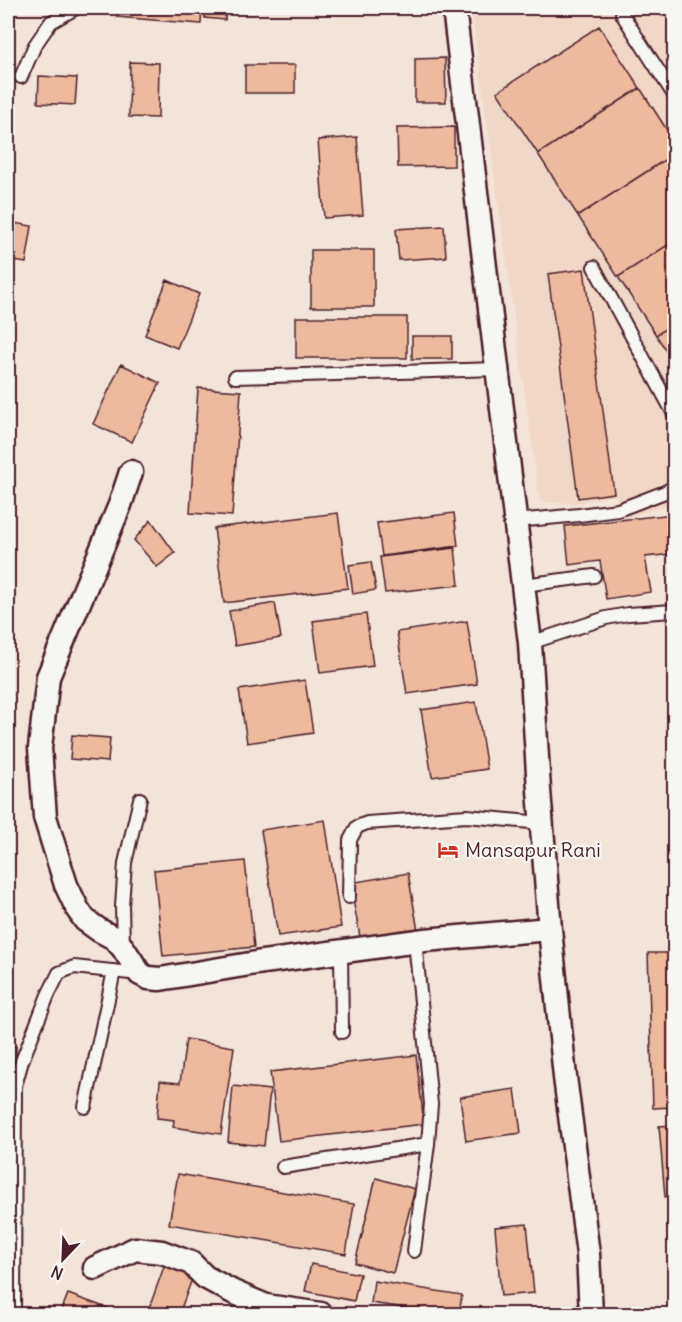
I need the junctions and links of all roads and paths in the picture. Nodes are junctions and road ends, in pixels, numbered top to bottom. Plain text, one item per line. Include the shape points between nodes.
1 (76, 8) edge
2 (454, 8) edge
3 (622, 14) dead end
4 (21, 77) dead end
5 (675, 95) edge
6 (594, 267) dead end
7 (497, 369) junction
8 (235, 377) dead end
9 (675, 414) edge
10 (131, 472) dead end
11 (675, 487) edge
12 (516, 521) junction
13 (594, 576) dead end
14 (523, 585) junction
15 (675, 611) edge
16 (530, 643) junction
17 (140, 799) dead end
18 (541, 823) junction
19 (349, 897) dead end
20 (550, 929) junction
21 (415, 941) junction
22 (123, 948) junction
23 (341, 951) junction
24 (114, 971) junction
25 (140, 974) junction
26 (342, 1032) dead end
27 (11, 1086) edge
28 (85, 1107) dead end
29 (428, 1144) junction
30 (283, 1167) dead end
31 (11, 1178) edge
32 (414, 1251) dead end
33 (95, 1268) dead end
34 (14, 1314) edge
35 (321, 1314) edge
36 (591, 1314) edge

1 - 4 lane via 51,22 35,45
2 - 7 street
3 - 5 lane
6 - 9 lane
7 - 8 lane
7 - 12 street
10 - 22 street via 48,677 40,748 45,817 66,885 85,920
11 - 12 lane via 618,510
12 - 14 street
13 - 14 lane
14 - 16 street
15 - 16 lane via 606,618
16 - 18 street
17 - 22 lane via 125,863
18 - 19 lane via 467,816 367,823 357,827 350,840
18 - 20 street
20 - 21 street
20 - 36 street via 588,1254
21 - 23 street
21 - 29 lane via 431,1104
22 - 25 street
23 - 25 street via 160,979
23 - 26 lane
24 - 25 lane
24 - 27 lane via 74,967 59,973
24 - 28 lane
27 - 31 lane
29 - 30 lane
29 - 32 lane
31 - 34 lane
33 - 35 street via 135,1249 162,1252 191,1263 206,1277 266,1306

